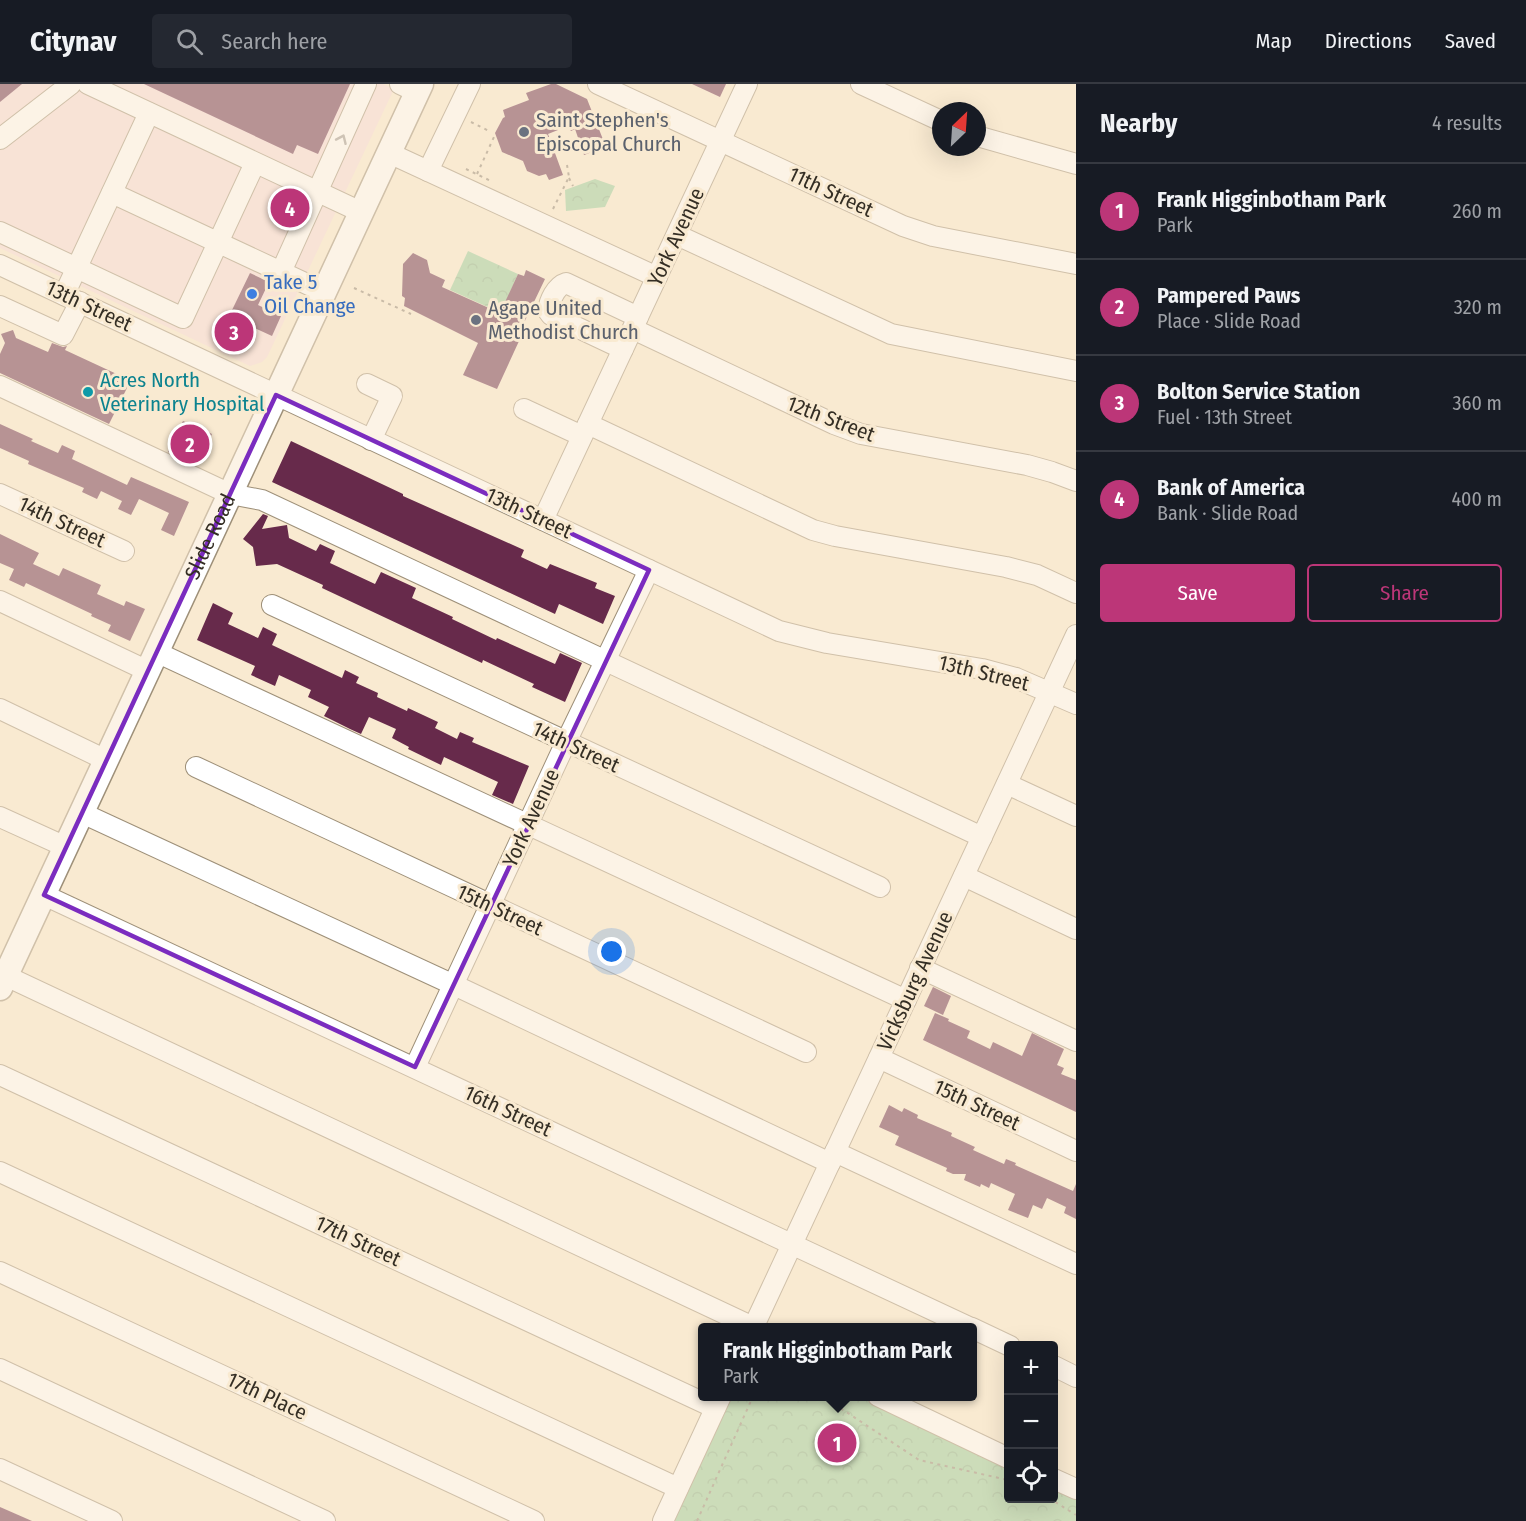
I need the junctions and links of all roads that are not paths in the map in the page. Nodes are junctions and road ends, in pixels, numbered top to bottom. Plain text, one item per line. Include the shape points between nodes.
1 (71, 84) edge
2 (88, 84) edge
3 (366, 84) edge
4 (470, 84) edge
5 (598, 84) edge
6 (747, 84) edge
7 (861, 84) edge
8 (413, 87) edge
9 (149, 113) junction
10 (932, 117) edge
11 (986, 139) edge
12 (0, 140) edge
13 (720, 141) junction
14 (389, 153) junction
15 (255, 163) junction
16 (1076, 164) edge
17 (428, 171) junction
18 (318, 192) junction
19 (112, 193) junction
20 (361, 212) junction
21 (0, 232) edge
22 (676, 235) junction
23 (218, 242) junction
24 (1076, 264) edge
25 (0, 265) edge
26 (76, 268) junction
27 (281, 272) junction
28 (657, 277) junction
29 (324, 292) junction
30 (72, 298) junction
31 (0, 306) edge
32 (183, 318) junction
33 (635, 323) junction
34 (170, 344) junction
35 (623, 349) junction
36 (1076, 371) edge
37 (367, 384) dead end
38 (0, 386) edge
39 (276, 395) junction
40 (524, 409) dead end
41 (585, 430) junction
42 (371, 440) junction
43 (1076, 481) edge
44 (0, 494) edge
45 (230, 494) junction
46 (543, 520) junction
47 (124, 551) dead end
48 (649, 570) junction
49 (1076, 593) edge
50 (0, 601) edge
51 (272, 605) dead end
52 (1076, 635) edge
53 (606, 660) junction
54 (152, 662) junction
55 (1050, 692) junction
56 (1076, 704) edge
57 (0, 709) edge
58 (566, 742) junction
59 (106, 760) junction
60 (196, 767) dead end
61 (1007, 784) junction
62 (82, 813) junction
63 (1076, 816) edge
64 (0, 817) edge
65 (528, 826) junction
66 (982, 837) junction
67 (66, 847) junction
68 (963, 876) junction
69 (880, 887) dead end
70 (44, 895) junction
71 (491, 906) junction
72 (1076, 929) edge
73 (920, 968) junction
74 (3, 982) edge
75 (454, 985) junction
76 (906, 1000) junction
77 (1076, 1041) edge
78 (806, 1052) dead end
79 (879, 1058) junction
80 (416, 1067) junction
81 (0, 1075) edge
82 (1076, 1151) edge
83 (832, 1157) junction
84 (0, 1172) edge
85 (792, 1244) junction
86 (1076, 1264) edge
87 (0, 1272) edge
88 (744, 1323) edge
89 (755, 1323) edge
90 (961, 1323) edge
91 (977, 1330) edge
92 (1004, 1343) edge
93 (1058, 1368) edge
94 (0, 1369) edge
95 (1076, 1377) edge
96 (698, 1393) edge
97 (888, 1401) edge
98 (718, 1402) edge
99 (1004, 1456) edge
100 (0, 1469) edge
101 (1058, 1481) edge
102 (678, 1488) junction
103 (1076, 1489) edge
104 (112, 1521) edge
105 (325, 1521) edge
106 (534, 1521) edge
107 (663, 1521) edge

1 - 12 street
2 - 9 street
18 -> 3 street
4 - 17 street
5 - 13 street, 11th Street
6 - 13 street, York Avenue
7 - 10 street
8 - 14 main road, Slide Road
9 - 15 street
9 - 19 street
11 - 16 street
13 - 22 street, York Avenue
13 - 24 street, 11th Street via 903,226 933,236
14 - 17 street
14 - 20 main road, Slide Road
15 - 18 street
15 - 23 street
17 - 28 street
18 - 20 street
18 - 27 street
19 - 23 street
19 - 26 street
20 - 29 main road, Slide Road
21 - 26 street
22 - 28 street, York Avenue
22 - 36 street via 891,334
23 - 27 street
23 - 32 street
25 - 30 street, 13th Street
26 - 30 street
26 - 32 street
27 - 29 street
28 - 33 street, York Avenue
29 - 39 main road, Slide Road
30 - 31 street via 63,335
30 - 34 street, 13th Street
32 - 34 street
33 - 35 street, York Avenue
33 - 35 street, 12th Street via 566,283 558,286 548,307 551,315
33 - 43 street, 12th Street via 762,391 861,434 1027,465
34 - 39 street, 13th Street
35 - 41 street, York Avenue
37 - 42 street via 397,398
38 - 45 street
39 - 42 street, 13th Street
39 - 45 main road, Slide Road
40 - 41 street
41 - 46 street, York Avenue
41 - 49 street via 813,530 1016,569
42 - 46 street, 13th Street
44 - 47 street, 14th Street
45 - 53 street via 262,500
45 - 54 main road, Slide Road
46 - 48 street, 13th Street
48 - 53 street, York Avenue
48 - 55 street, 13th Street via 779,631 982,669
50 - 54 street
51 - 58 street, 14th Street
52 - 55 street, Vicksburg Avenue
53 - 58 street, York Avenue
53 - 66 street
54 - 59 main road, Slide Road
54 - 65 street
55 - 56 street, 13th Street
55 - 61 street, Vicksburg Avenue
57 - 59 street
58 - 65 street, York Avenue
58 - 69 street, 14th Street
59 - 62 main road, Slide Road
60 - 71 street, 15th Street
61 - 63 street
61 - 66 street, Vicksburg Avenue
62 - 67 main road, Slide Road
62 - 75 street
64 - 67 street
65 - 71 street, York Avenue
65 - 76 street
66 - 68 street, Vicksburg Avenue
67 - 70 main road, Slide Road
68 - 72 street
68 - 73 street, Vicksburg Avenue
70 - 74 main road, Slide Road
70 - 80 street, 16th Street
71 - 75 street, York Avenue
71 - 78 street, 15th Street
73 - 76 street, Vicksburg Avenue
73 - 77 street
74 - 88 street
75 - 80 street, York Avenue
75 - 83 street
76 - 79 street, Vicksburg Avenue
79 - 82 street, 15th Street
79 - 83 street, Vicksburg Avenue
80 - 85 street, 16th Street
81 - 96 street, 17th Street
83 - 85 street, Vicksburg Avenue
83 - 86 street
84 - 102 street
85 - 89 street, Vicksburg Avenue
85 - 90 street, 16th Street
87 - 106 street, 17th Place
91 - 92 street, 16th Street
93 - 95 street
94 - 105 street
97 - 99 street
98 - 102 street
100 - 104 street
101 - 103 street
102 - 107 street

